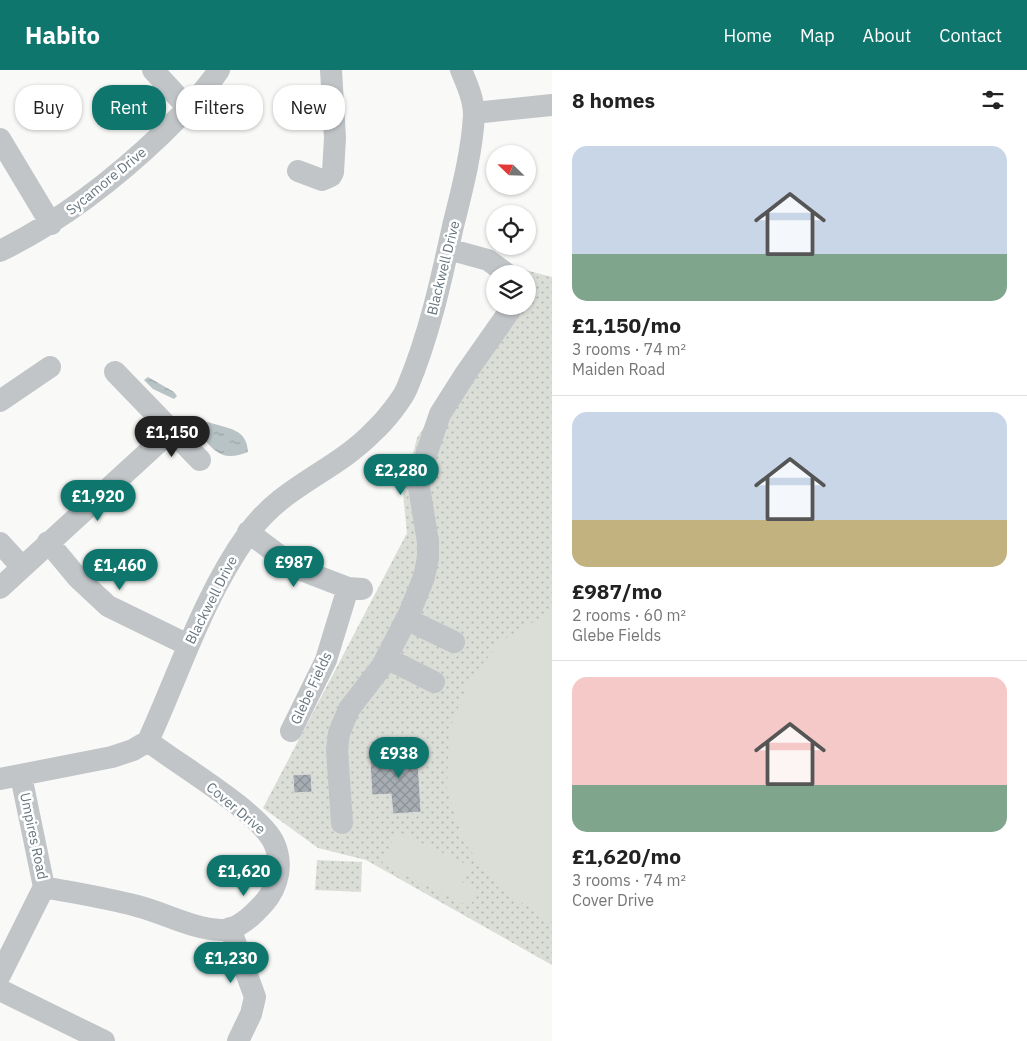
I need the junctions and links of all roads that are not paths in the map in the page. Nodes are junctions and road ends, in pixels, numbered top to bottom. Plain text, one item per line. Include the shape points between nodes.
1 (153, 70) edge
2 (218, 70) edge
3 (331, 70) edge
4 (461, 70) edge
5 (206, 85) edge
6 (176, 95) edge
7 (552, 105) edge
8 (474, 113) junction
9 (176, 120) edge
10 (0, 140) edge
11 (298, 171) dead end
12 (51, 224) junction
13 (448, 249) junction
14 (0, 252) edge
15 (500, 265) edge
16 (507, 315) edge
17 (50, 367) dead end
18 (114, 372) dead end
19 (0, 401) edge
20 (172, 430) junction
21 (200, 460) dead end
22 (248, 532) junction
23 (0, 542) edge
24 (48, 542) junction
25 (22, 567) junction
26 (0, 588) edge
27 (406, 619) junction
28 (454, 642) dead end
29 (188, 644) junction
30 (386, 658) junction
31 (434, 682) dead end
32 (292, 731) dead end
33 (148, 741) junction
34 (11, 778) edge
35 (342, 823) dead end
36 (44, 886) junction
37 (230, 928) junction
38 (0, 975) edge
39 (0, 990) edge
40 (104, 1041) edge
41 (238, 1041) edge

1 - 6 street
2 - 5 street, Sycamore Drive
3 - 11 street via 333,172 322,180
4 - 8 street
7 - 8 street
8 - 13 street, Blackwell Drive via 468,158
9 - 12 street, Sycamore Drive via 125,169
10 - 12 street
12 - 14 street, Sycamore Drive
13 - 15 street via 490,253
13 - 22 street, Blackwell Drive via 433,313 406,390 375,431 345,457 288,492
16 - 27 street via 446,406 432,437 419,487 428,558 424,577
17 - 19 street
18 - 20 street
20 - 21 street
20 - 24 street
22 - 29 street, Blackwell Drive
22 - 32 street, Glebe Fields via 296,568 356,589
23 - 25 street
24 - 25 street
24 - 29 street via 78,578 108,606
25 - 26 street
27 - 28 street
27 - 30 street
29 - 33 street, Blackwell Drive
30 - 31 street
30 - 35 street via 349,709 339,733 330,782
33 - 34 street via 112,757
33 - 37 street, Cover Drive via 245,812 264,828 273,842 279,872 271,896 255,913
34 - 36 street, Umpires Road
36 - 37 street via 139,906 198,926
36 - 38 street, Umpires Road
37 - 41 street via 255,997
39 - 40 street

